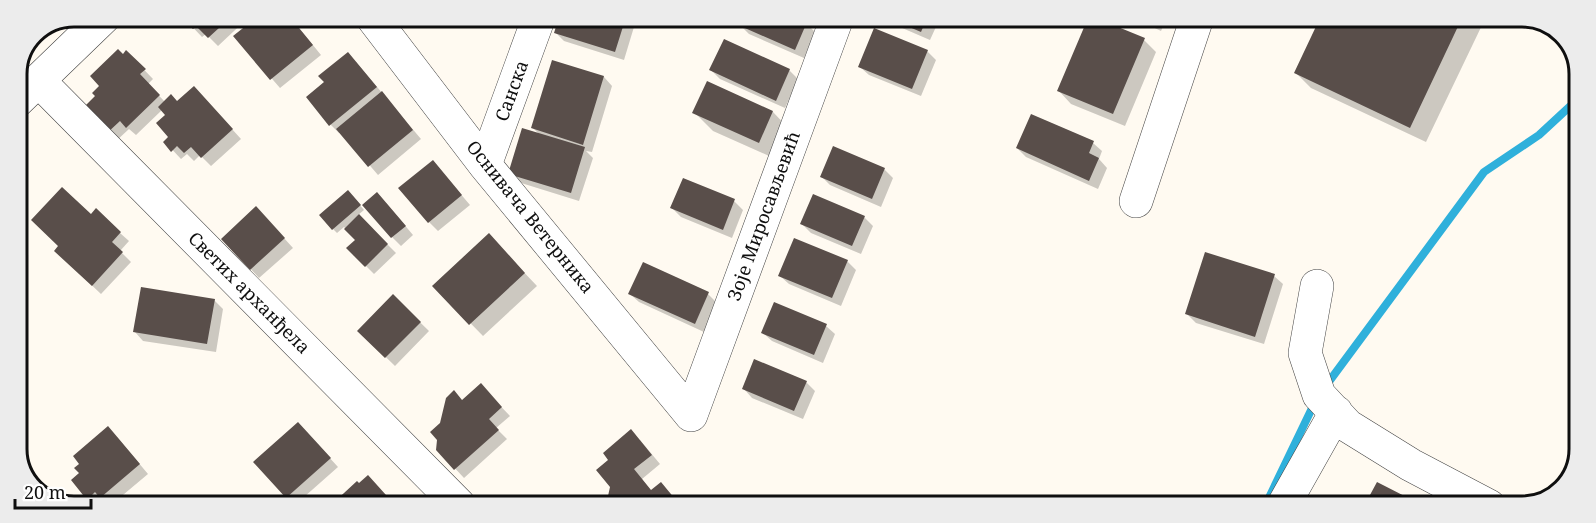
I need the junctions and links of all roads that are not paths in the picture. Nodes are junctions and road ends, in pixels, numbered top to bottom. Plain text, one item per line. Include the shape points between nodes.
1 (93, 27) edge
2 (380, 27) edge
3 (535, 27) edge
4 (834, 27) edge
5 (1194, 27) edge
6 (28, 91) edge
7 (485, 165) junction
8 (1136, 201) dead end
9 (1317, 286) dead end
10 (1336, 412) junction
11 (691, 415) joint
12 (450, 496) edge
13 (1289, 496) edge
14 (1470, 496) edge

1 - 6 street
2 - 7 street, Оснивача Ветерника
3 - 7 street, Санска
4 - 11 street, Зоје Миросављевић
5 - 8 street
6 - 12 street, Светих арханђела
7 - 11 street, Оснивача Ветерника
9 - 10 street via 1305,352 1319,394
10 - 13 street
10 - 14 street via 1348,426

